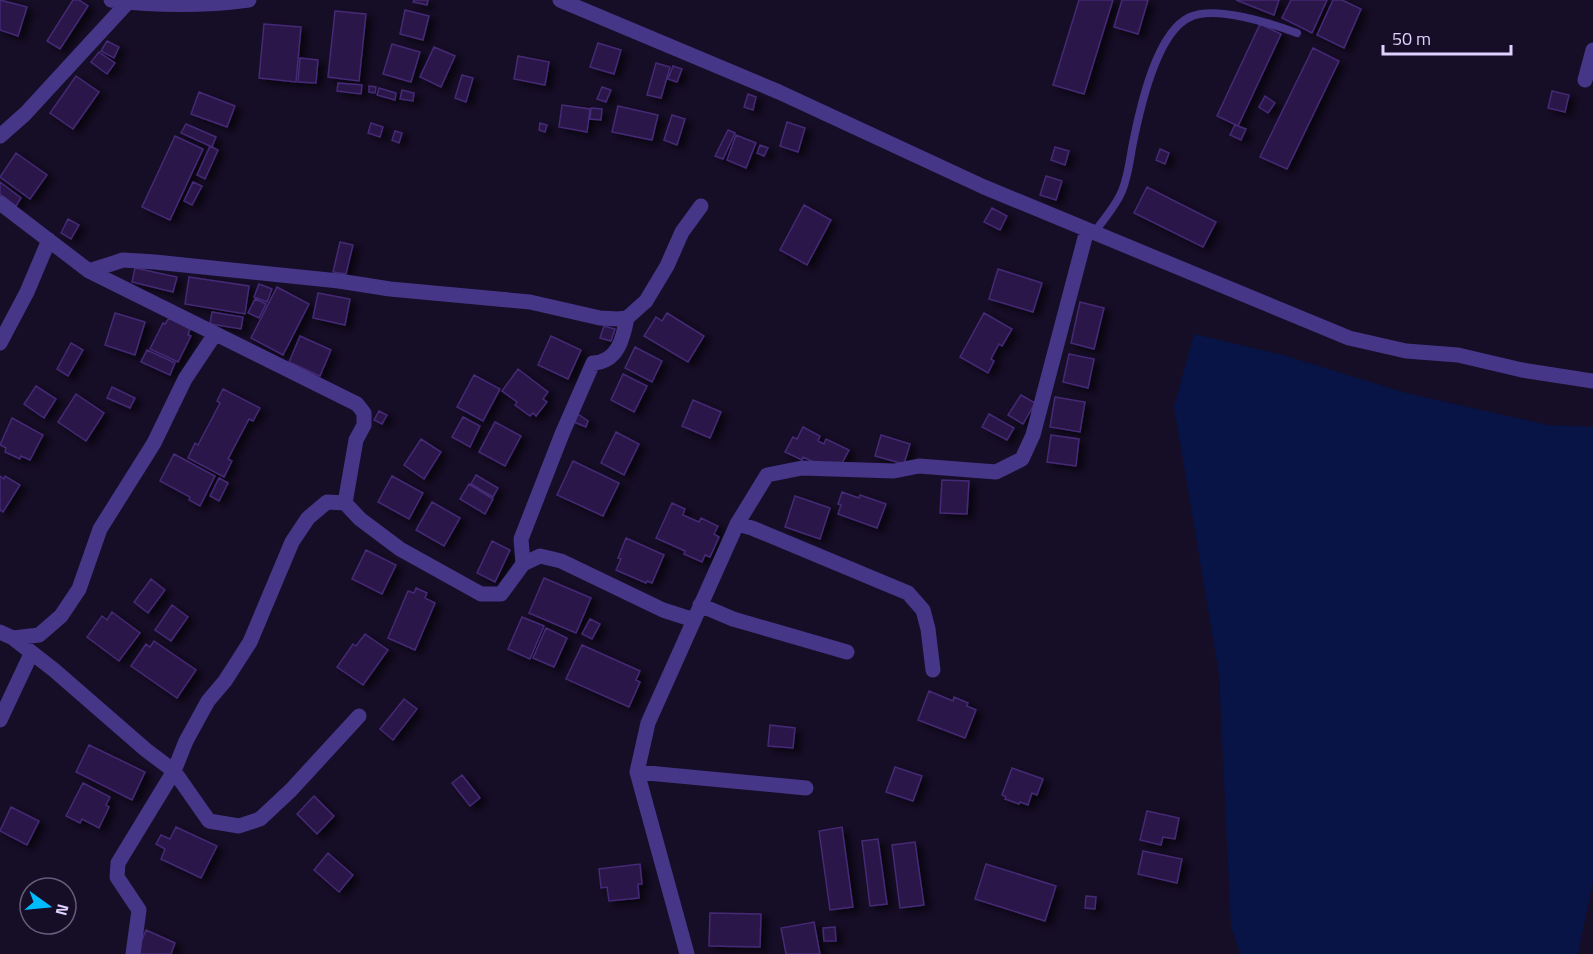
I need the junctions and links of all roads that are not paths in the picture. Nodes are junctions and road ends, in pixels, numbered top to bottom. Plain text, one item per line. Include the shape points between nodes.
1 (111, 0) edge
2 (249, 0) edge
3 (560, 0) edge
4 (129, 1) edge
5 (1297, 33) dead end
6 (1593, 50) edge
7 (1585, 80) dead end
8 (0, 136) edge
9 (0, 203) edge
10 (701, 206) dead end
11 (1090, 231) junction
12 (48, 240) junction
13 (89, 271) junction
14 (627, 318) junction
15 (215, 334) junction
16 (0, 342) edge
17 (1593, 381) edge
18 (345, 503) junction
19 (737, 524) junction
20 (523, 564) junction
21 (700, 605) junction
22 (694, 620) junction
23 (6, 635) edge
24 (847, 652) dead end
25 (31, 654) junction
26 (933, 670) dead end
27 (359, 716) dead end
28 (0, 720) edge
29 (174, 771) junction
30 (637, 772) junction
31 (806, 788) dead end
32 (133, 954) edge
33 (687, 954) edge

1 - 4 street
2 - 4 street via 211,5
3 - 11 street via 779,92 984,187
4 - 8 street
5 - 11 lane via 1268,22 1221,14 1192,16 1173,28 1149,77 1121,194
6 - 7 street
9 - 12 street
10 - 14 street via 682,232 646,301
11 - 17 street via 1349,338
11 - 19 street via 1034,435 1022,459 996,472 920,466 894,471 802,468 767,475
12 - 13 street
12 - 16 street via 27,292
13 - 14 street via 123,260 155,262 530,302 600,318
13 - 15 street
14 - 20 street via 623,340 611,357 593,363 562,435 521,540
15 - 18 street via 357,404 364,425 356,440
15 - 23 street via 100,529 79,589 61,616 39,635
18 - 20 street via 400,549 481,594 501,594
18 - 29 street via 327,502 308,518 292,542 250,642 208,701
19 - 21 street
19 - 26 street via 908,593 923,610
20 - 22 street via 540,556 561,561
21 - 22 street
21 - 24 street via 733,619
22 - 30 street via 648,723
23 - 25 street
25 - 28 street
25 - 29 street
27 - 29 street via 260,819 239,826 209,821
29 - 32 street via 118,863 117,877 139,910
30 - 31 street
30 - 33 street

